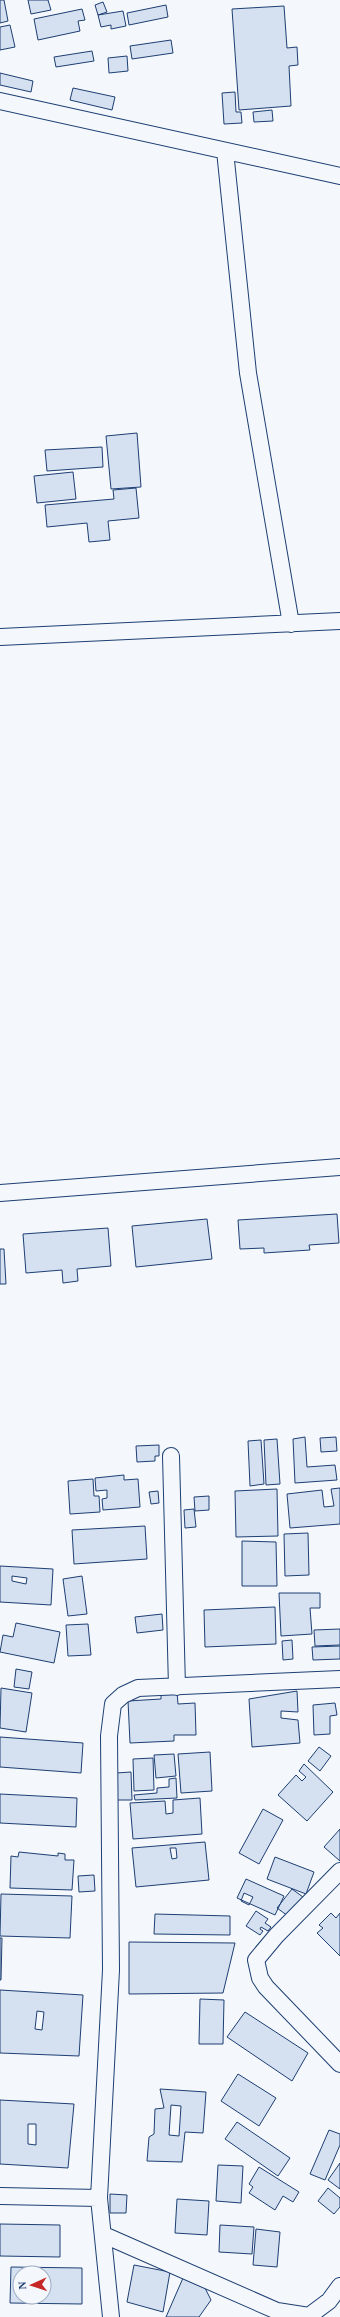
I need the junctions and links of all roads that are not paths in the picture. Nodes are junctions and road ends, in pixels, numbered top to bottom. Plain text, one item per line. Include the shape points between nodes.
1 (0, 101) edge
2 (225, 151) junction
3 (340, 176) edge
4 (340, 621) edge
5 (291, 624) junction
6 (0, 637) edge
7 (340, 1167) edge
8 (0, 1193) edge
9 (171, 1456) dead end
10 (340, 1679) edge
11 (177, 1686) junction
12 (340, 1871) edge
13 (340, 2064) edge
14 (0, 2196) edge
15 (99, 2198) junction
16 (104, 2235) junction
17 (340, 2286) edge
18 (111, 2317) edge

1 - 2 street
2 - 3 street
2 - 5 street via 248,373
4 - 5 street
5 - 6 street
7 - 8 street
9 - 11 street
10 - 11 street
11 - 15 street via 138,1688 112,1704 109,1736 111,1970
12 - 13 street via 256,1960 260,1978 266,1987
14 - 15 street
15 - 16 street
16 - 17 street via 277,2311 309,2316 329,2301
16 - 18 street

